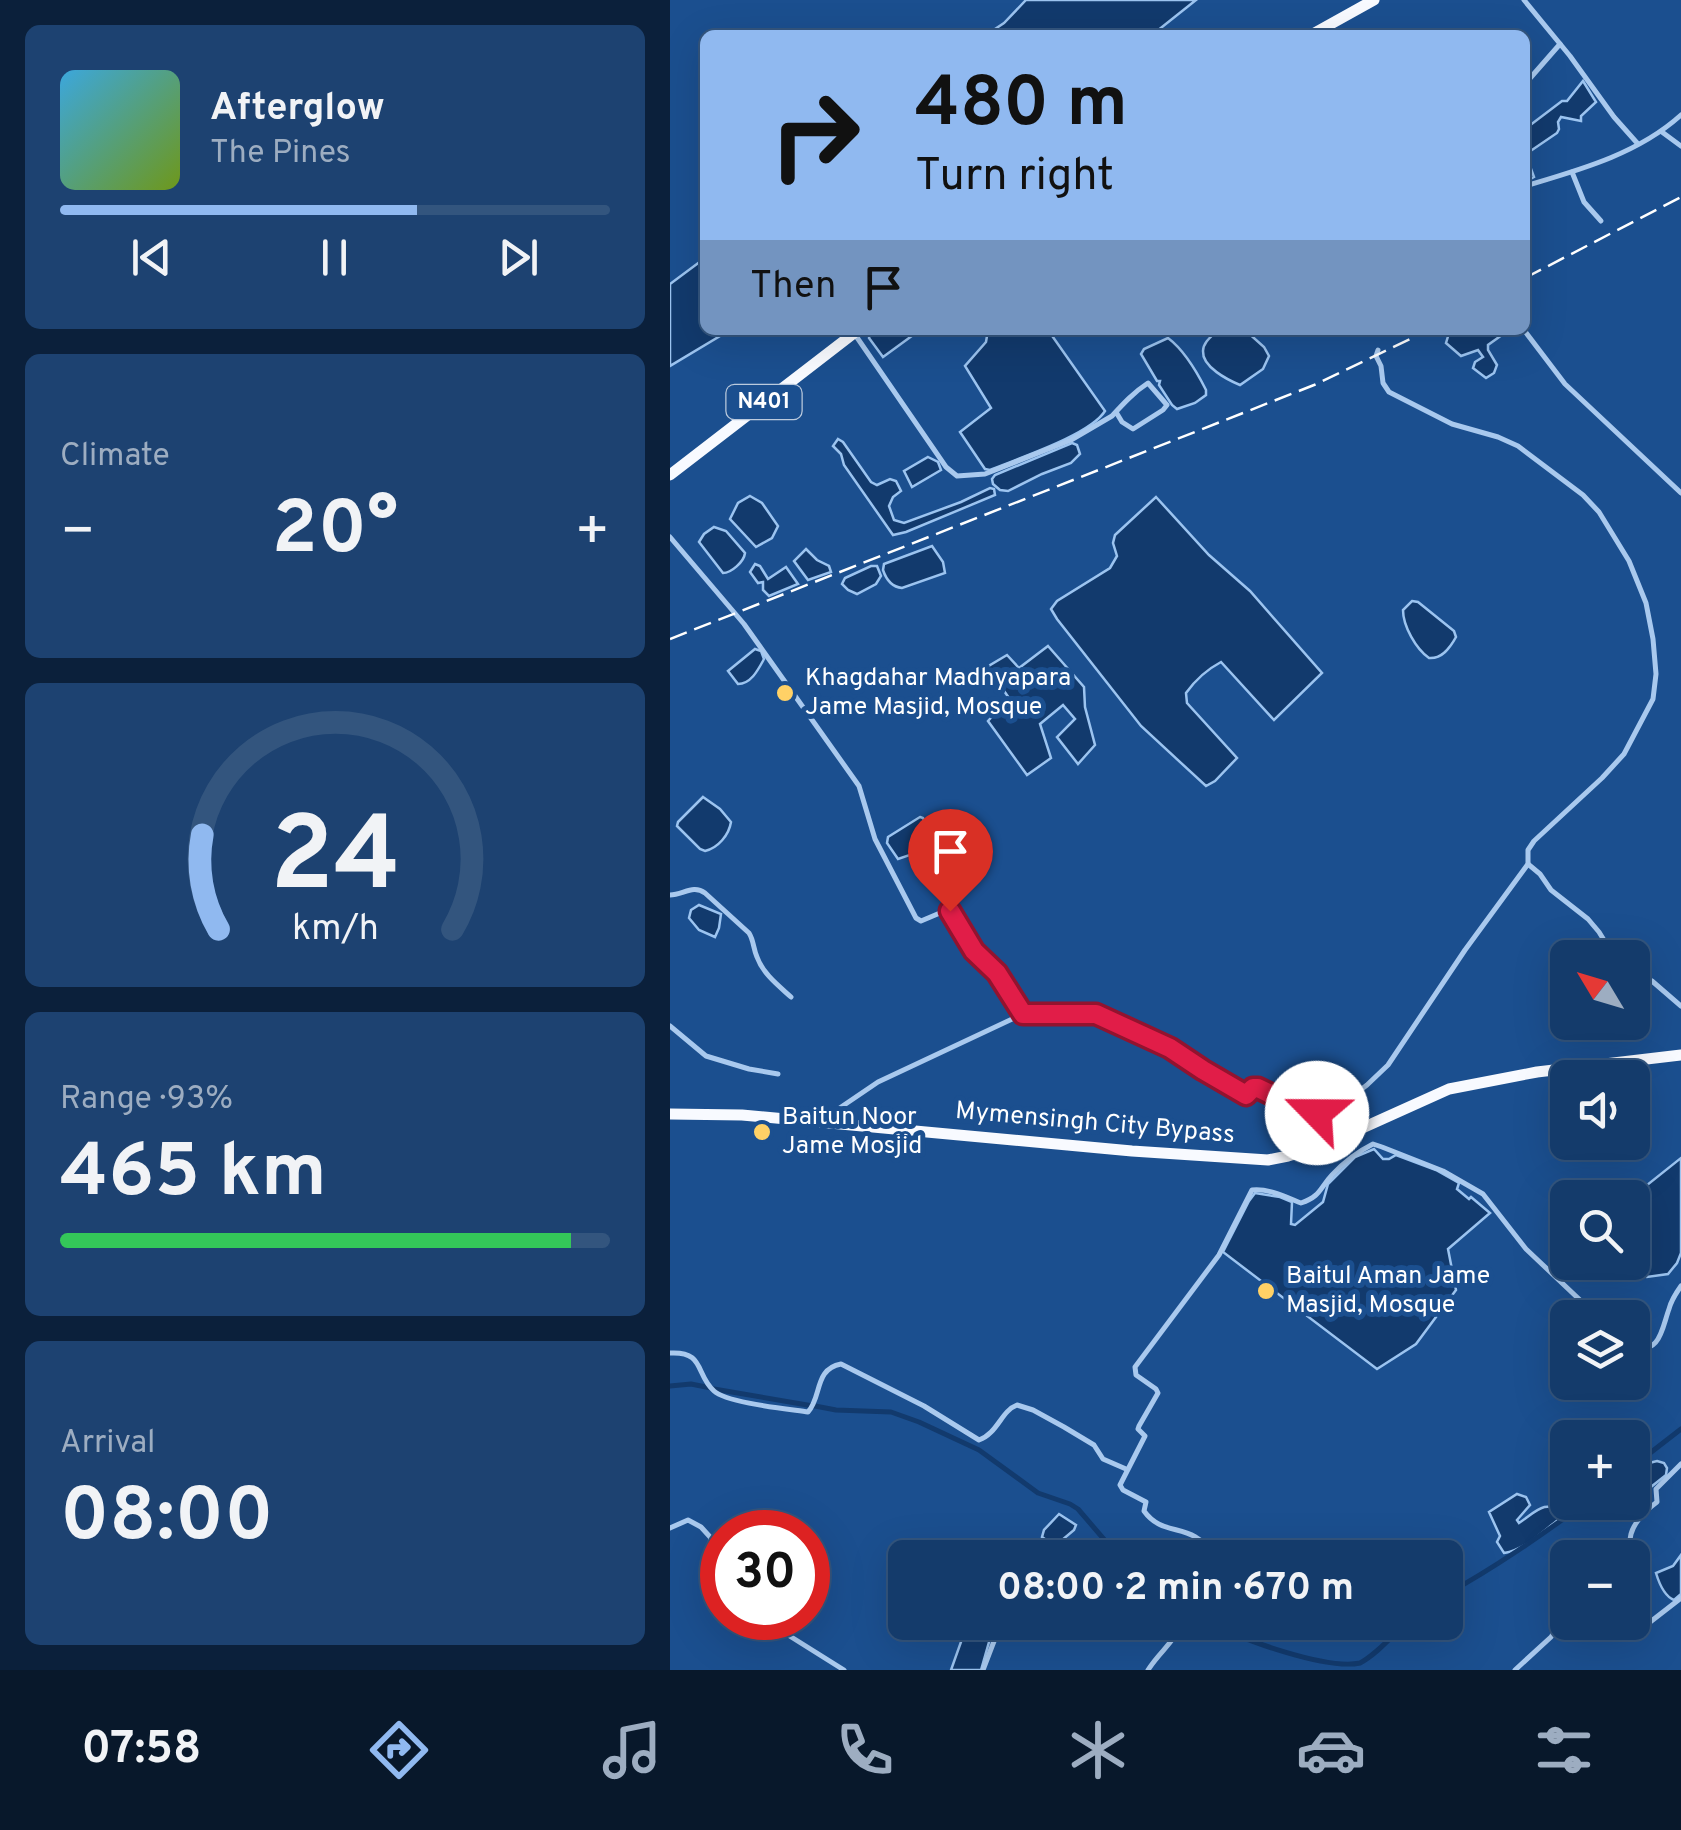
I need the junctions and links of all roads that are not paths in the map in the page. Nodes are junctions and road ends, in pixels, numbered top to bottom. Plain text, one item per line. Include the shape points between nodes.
1 (1374, 0) edge
2 (1524, 0) edge
3 (1320, 30) edge
4 (1560, 44) junction
5 (1530, 78) edge
6 (1681, 116) edge
7 (1662, 132) junction
8 (1638, 144) junction
9 (1681, 146) edge
10 (1572, 172) junction
11 (1530, 185) edge
12 (1601, 221) dead end
13 (852, 335) edge
14 (858, 335) edge
15 (1528, 335) edge
16 (1378, 350) dead end
17 (1116, 412) junction
18 (670, 475) edge
19 (1681, 493) edge
20 (670, 538) edge
21 (1528, 864) junction
22 (670, 895) edge
23 (1605, 940) edge
24 (1650, 980) edge
25 (791, 997) dead end
26 (1681, 1006) edge
27 (1023, 1014) junction
28 (670, 1026) edge
29 (1681, 1055) edge
30 (778, 1074) dead end
31 (670, 1114) edge
32 (1324, 1118) junction
33 (819, 1122) junction
34 (1288, 1156) junction
35 (1681, 1286) edge
36 (1580, 1300) edge
37 (1650, 1346) edge
38 (670, 1352) edge
39 (1681, 1464) edge
40 (1126, 1469) junction
41 (700, 1526) edge
42 (670, 1528) edge
43 (1203, 1540) edge
44 (1631, 1540) edge
45 (1681, 1598) edge
46 (1650, 1622) edge
47 (1550, 1638) edge
48 (797, 1640) edge
49 (995, 1640) edge
50 (1175, 1640) edge
51 (844, 1670) edge
52 (983, 1670) edge
53 (1148, 1670) edge
54 (1515, 1670) edge

1 - 3 highway
2 - 4 street
4 - 5 street
4 - 8 street
6 - 7 street
7 - 8 street
7 - 9 street
8 - 10 street
10 - 11 street
10 - 12 street
13 - 18 highway, N401
14 - 17 street via 957,476 985,474 1072,440
15 - 19 street via 1565,384
16 - 21 street via 1383,383 1398,398 1518,446 1584,495 1629,561 1646,603 1653,699 1624,754 1534,841
17 - 17 street via 1148,383 1167,405 1133,429
20 - 27 street via 744,624 859,786 875,839 916,918 950,911
21 - 23 street
21 - 32 street via 1388,1065
22 - 25 street via 692,888 705,893 748,932 762,966
24 - 26 street
27 - 32 street via 1096,1014 1170,1048 1246,1095 1258,1088
27 - 33 street via 878,1082
28 - 30 street via 706,1056
29 - 34 highway, Mymensingh City Bypass via 1449,1089
31 - 33 highway, Mymensingh City Bypass
32 - 34 street
33 - 34 highway, Mymensingh City Bypass via 1214,1158
35 - 37 street via 1660,1338
36 - 40 street via 1526,1249 1483,1194 1443,1170 1373,1144 1343,1164 1312,1199 1301,1203 1258,1189 1248,1194 1218,1255 1135,1367 1158,1393
38 - 40 street via 691,1355 718,1395 808,1412 822,1377 840,1364 979,1440 1017,1405
39 - 44 street via 1656,1490 1657,1502 1634,1526
40 - 43 street via 1120,1485 1146,1502 1146,1515
41 - 42 street via 688,1520
45 - 46 street
47 - 54 street
48 - 51 street
49 - 52 street
50 - 53 street

